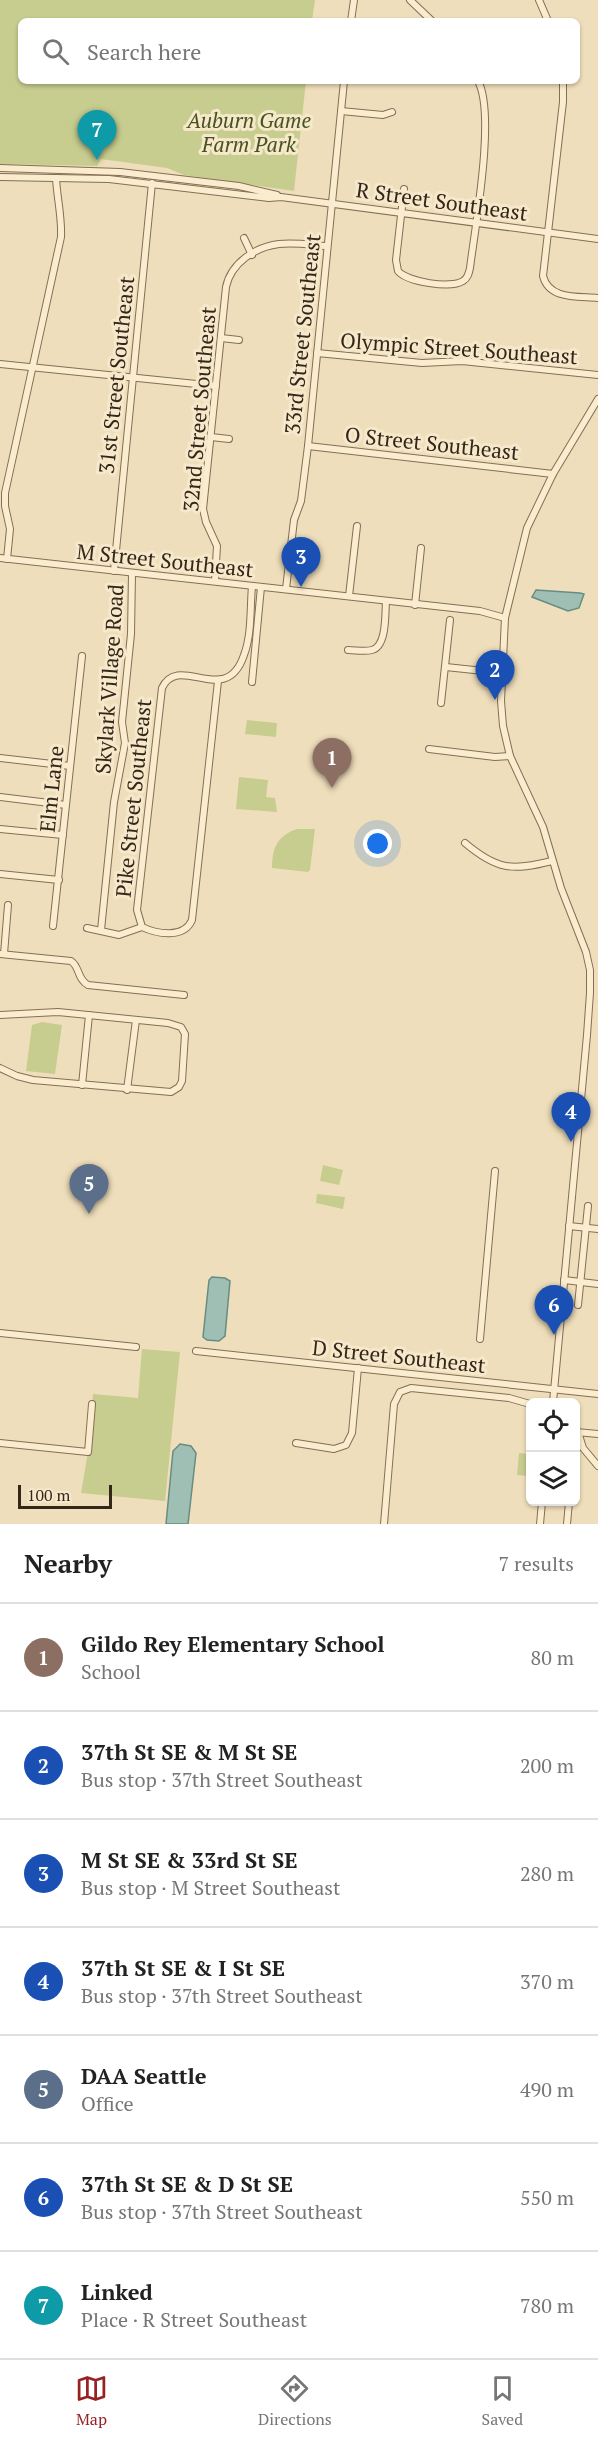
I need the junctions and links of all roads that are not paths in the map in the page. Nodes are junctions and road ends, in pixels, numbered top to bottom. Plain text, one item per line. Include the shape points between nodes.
1 (354, 0) edge
2 (410, 0) edge
3 (539, 0) edge
4 (351, 18) edge
5 (429, 18) edge
6 (547, 18) edge
7 (344, 84) edge
8 (479, 84) edge
9 (563, 84) edge
10 (341, 111) junction
11 (393, 112) dead end
12 (0, 168) edge
13 (0, 177) edge
14 (56, 178) junction
15 (152, 183) junction
16 (404, 189) dead end
17 (280, 196) junction
18 (332, 203) junction
19 (401, 212) junction
20 (476, 222) junction
21 (548, 232) junction
22 (244, 238) dead end
23 (598, 239) edge
24 (327, 246) junction
25 (252, 255) junction
26 (598, 298) edge
27 (221, 338) junction
28 (239, 340) dead end
29 (317, 353) junction
30 (0, 364) edge
31 (31, 367) junction
32 (598, 375) edge
33 (132, 377) junction
34 (216, 386) junction
35 (598, 399) edge
36 (211, 437) junction
37 (230, 439) dead end
38 (308, 446) junction
39 (553, 474) junction
40 (357, 526) dead end
41 (421, 548) dead end
42 (3, 559) edge
43 (114, 571) junction
44 (132, 573) junction
45 (215, 581) junction
46 (252, 586) junction
47 (261, 587) junction
48 (286, 589) junction
49 (350, 596) junction
50 (386, 601) junction
51 (415, 605) junction
52 (505, 618) junction
53 (450, 620) dead end
54 (348, 650) dead end
55 (82, 656) dead end
56 (446, 667) junction
57 (502, 673) junction
58 (218, 681) junction
59 (252, 682) dead end
60 (441, 703) dead end
61 (429, 749) dead end
62 (510, 756) junction
63 (0, 758) edge
64 (70, 766) junction
65 (0, 797) edge
66 (66, 806) junction
67 (0, 829) edge
68 (63, 835) junction
69 (465, 843) dead end
70 (552, 861) junction
71 (0, 874) edge
72 (59, 880) junction
73 (8, 905) dead end
74 (53, 926) dead end
75 (142, 927) junction
76 (87, 928) dead end
77 (102, 930) junction
78 (2, 954) edge
79 (184, 995) dead end
80 (0, 1015) edge
81 (89, 1015) junction
82 (136, 1020) junction
83 (0, 1068) edge
84 (82, 1085) junction
85 (127, 1089) junction
86 (495, 1171) dead end
87 (588, 1206) dead end
88 (569, 1226) junction
89 (585, 1227) junction
90 (598, 1229) edge
91 (564, 1280) junction
92 (580, 1282) junction
93 (598, 1284) edge
94 (578, 1305) dead end
95 (0, 1333) edge
96 (480, 1339) dead end
97 (136, 1347) dead end
98 (196, 1351) dead end
99 (358, 1368) junction
100 (554, 1390) junction
101 (598, 1394) edge
102 (553, 1398) edge
103 (526, 1402) edge
104 (92, 1404) dead end
105 (580, 1432) edge
106 (598, 1434) edge
107 (0, 1443) edge
108 (296, 1443) dead end
109 (580, 1446) edge
110 (598, 1466) edge
111 (542, 1506) edge
112 (569, 1506) edge
113 (384, 1524) edge
114 (540, 1524) edge
115 (567, 1524) edge

1 - 4 street
2 - 5 street
3 - 6 street
7 - 10 street, 33rd Street Southeast
8 - 20 street via 486,113
9 - 21 street
10 - 11 street via 383,115
10 - 18 street, 33rd Street Southeast
12 - 17 street, R Street Southeast via 115,172 239,186
13 - 14 street, R Street Southeast
14 - 15 street, R Street Southeast
14 - 31 street via 61,237
15 - 17 street, R Street Southeast via 270,198
15 - 33 street, 31st Street Southeast
16 - 19 street
17 - 18 street, R Street Southeast
18 - 19 street, R Street Southeast
18 - 24 street, 33rd Street Southeast
19 - 20 street, R Street Southeast
19 - 20 street via 398,272 418,281 449,284 465,279 470,271
20 - 21 street, R Street Southeast
21 - 23 street, R Street Southeast
21 - 26 street via 543,272 548,287 563,295
22 - 25 street
24 - 25 street via 280,244
24 - 29 street, 33rd Street Southeast
25 - 27 street, 32nd Street Southeast via 230,273
27 - 28 street
27 - 34 street, 32nd Street Southeast
29 - 32 street, Olympic Street Southeast via 422,363 462,361
29 - 38 street, 33rd Street Southeast
30 - 31 street
31 - 33 street
31 - 42 street via 4,493 10,529
33 - 34 street
33 - 43 street, 31st Street Southeast
34 - 36 street, 32nd Street Southeast
35 - 39 street
36 - 37 street
36 - 45 street, 32nd Street Southeast via 203,509 217,546
38 - 39 street, O Street Southeast
38 - 48 street, 33rd Street Southeast
39 - 52 street via 527,528
40 - 49 street
41 - 51 street
42 - 43 street, M Street Southeast
43 - 44 street, M Street Southeast
44 - 45 street, M Street Southeast
44 - 77 street, Skylark Village Road via 122,722 125,743 114,802
45 - 46 street, M Street Southeast
46 - 47 street, M Street Southeast
46 - 58 street via 244,657 227,679
47 - 48 street, M Street Southeast
47 - 59 street
48 - 49 street, M Street Southeast
49 - 50 street, M Street Southeast
50 - 51 street, M Street Southeast
50 - 54 street via 382,640 377,648
51 - 52 street, M Street Southeast via 489,612
52 - 57 street
53 - 56 street
55 - 64 street, Elm Lane
56 - 57 street
56 - 60 street
57 - 62 street via 502,714
58 - 75 street, Pike Street Southeast via 192,920 177,933
58 - 75 street, Pike Street Southeast via 180,675 162,688 137,910
61 - 62 street
62 - 70 street via 543,827
63 - 64 street
64 - 66 street, Elm Lane
65 - 66 street
66 - 68 street, Elm Lane
67 - 68 street
68 - 72 street, Elm Lane
69 - 70 street via 497,865 519,867
70 - 88 street via 590,970
71 - 72 street
72 - 74 street, Elm Lane
73 - 78 street
75 - 77 street via 119,935
76 - 77 street
78 - 79 street via 71,961 88,985
80 - 81 street
81 - 82 street
81 - 84 street
82 - 85 street
82 - 85 street via 181,1027 185,1034 183,1078 174,1091
83 - 84 street via 28,1079
84 - 85 street
86 - 96 street
87 - 89 street
88 - 89 street
88 - 91 street
89 - 90 street
89 - 92 street
91 - 92 street
91 - 100 street
92 - 93 street
92 - 94 street
95 - 97 street
98 - 99 street, D Street Southeast
99 - 100 street, D Street Southeast
99 - 108 street via 352,1433 346,1445 334,1449
100 - 101 street, D Street Southeast
100 - 102 street
103 - 113 street via 422,1389 407,1388 400,1392 394,1404
104 - 107 street via 88,1452
105 - 106 street
109 - 110 street
111 - 114 street
112 - 115 street

